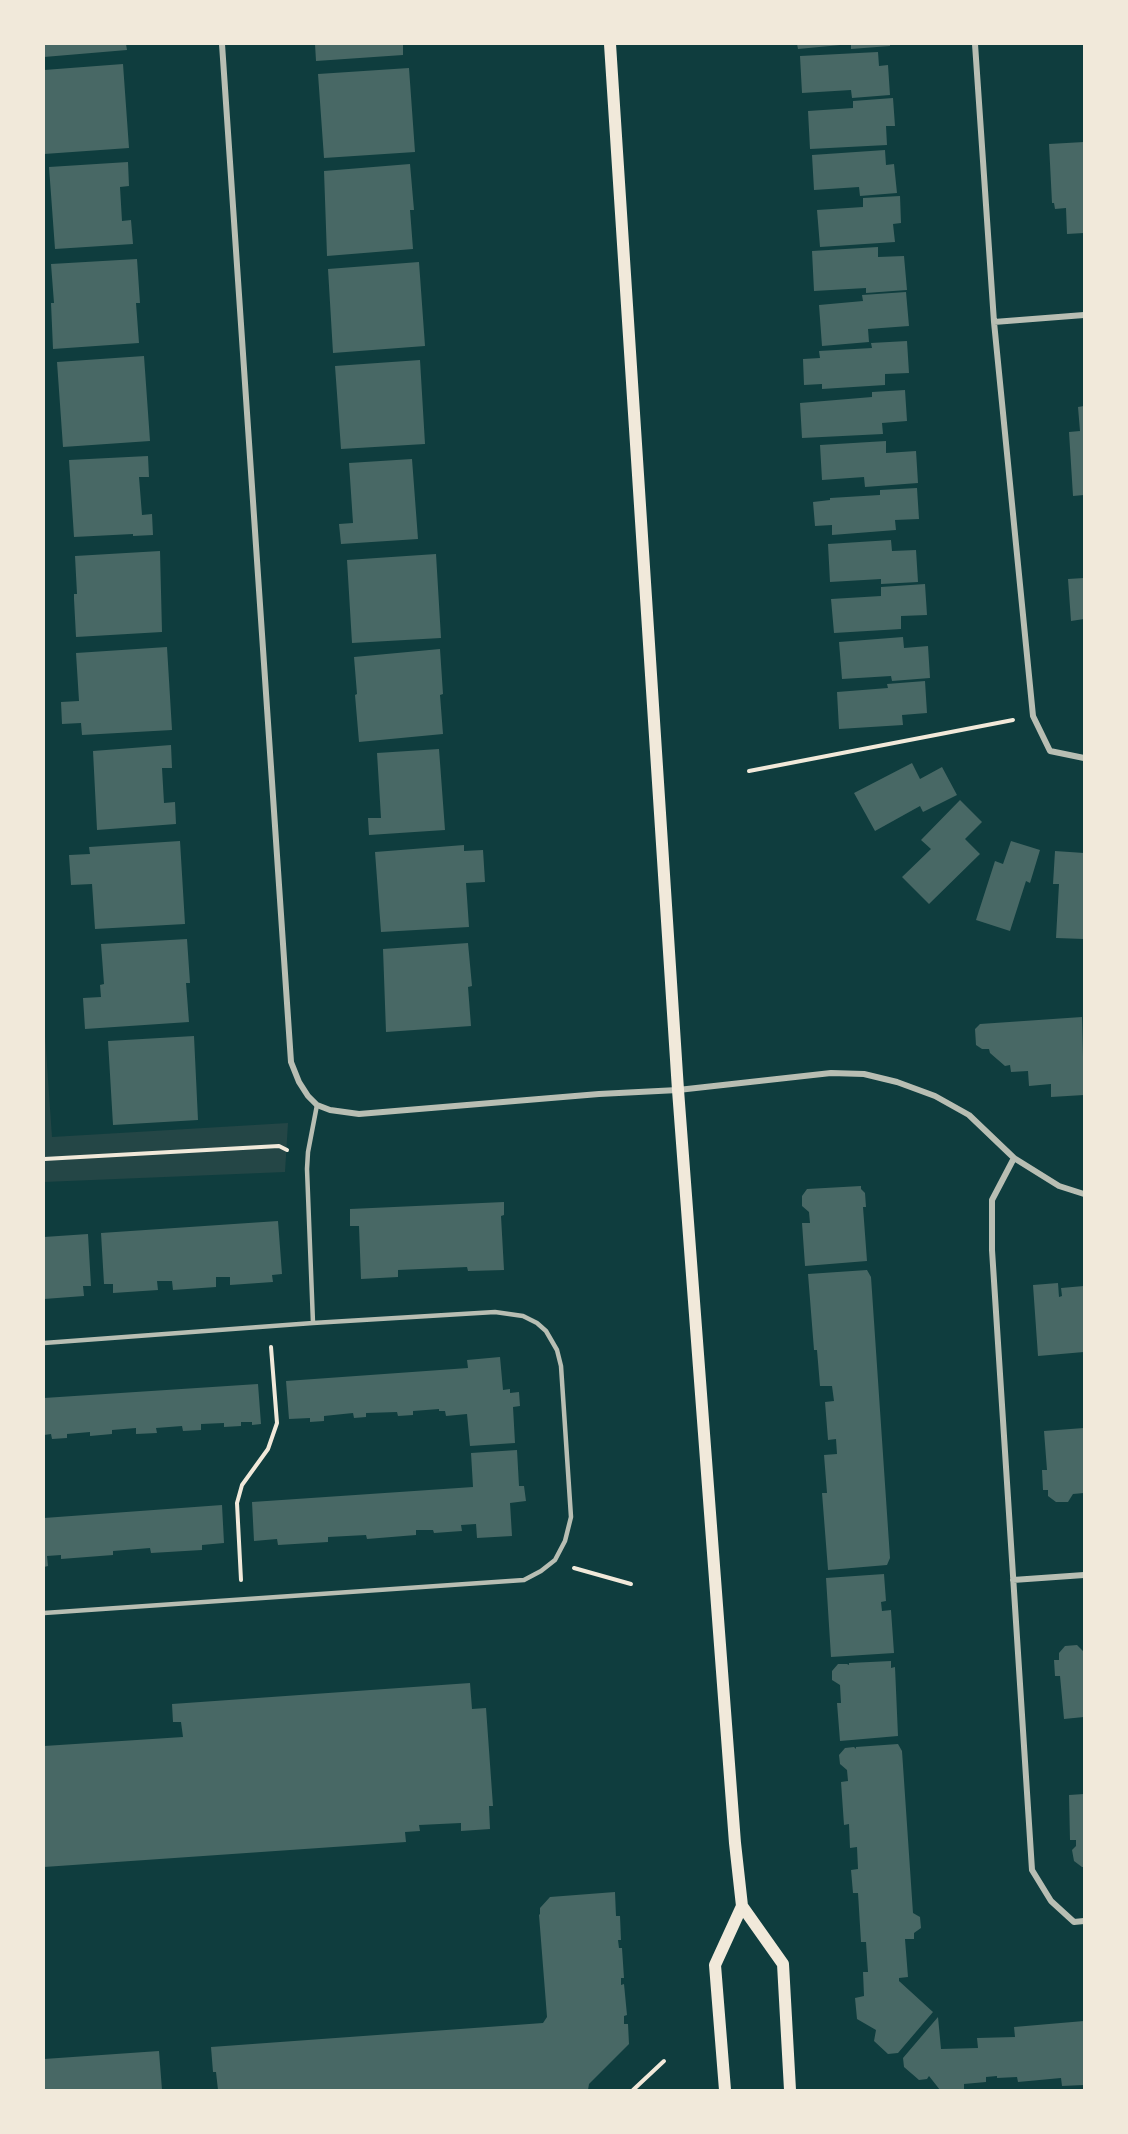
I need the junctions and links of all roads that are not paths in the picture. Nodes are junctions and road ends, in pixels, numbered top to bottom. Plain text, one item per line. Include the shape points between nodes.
1 (222, 44) edge
2 (610, 44) edge
3 (975, 44) edge
4 (1084, 315) edge
5 (994, 322) junction
6 (1084, 758) edge
7 (678, 1090) junction
8 (317, 1105) junction
9 (1014, 1158) junction
10 (1084, 1194) edge
11 (313, 1323) junction
12 (44, 1343) edge
13 (1084, 1575) edge
14 (1013, 1580) junction
15 (44, 1613) edge
16 (742, 1906) junction
17 (1084, 1921) edge
18 (725, 2091) edge
19 (790, 2091) edge

1 - 8 street via 291,1062 299,1082
2 - 7 main road
3 - 5 street
4 - 5 street
5 - 6 street via 1033,716 1050,750
7 - 8 street via 359,1114
7 - 9 street via 831,1073 864,1074 935,1096 969,1115
7 - 16 main road
8 - 11 lane via 307,1169
9 - 10 street via 1059,1186
9 - 14 street via 992,1200
11 - 12 lane
11 - 15 lane via 495,1312 523,1316 546,1331 561,1366 571,1517 566,1541 555,1560 524,1580
13 - 14 street
14 - 17 street via 1032,1870 1051,1901 1074,1922
16 - 18 main road via 715,1965
16 - 19 main road via 783,1965

